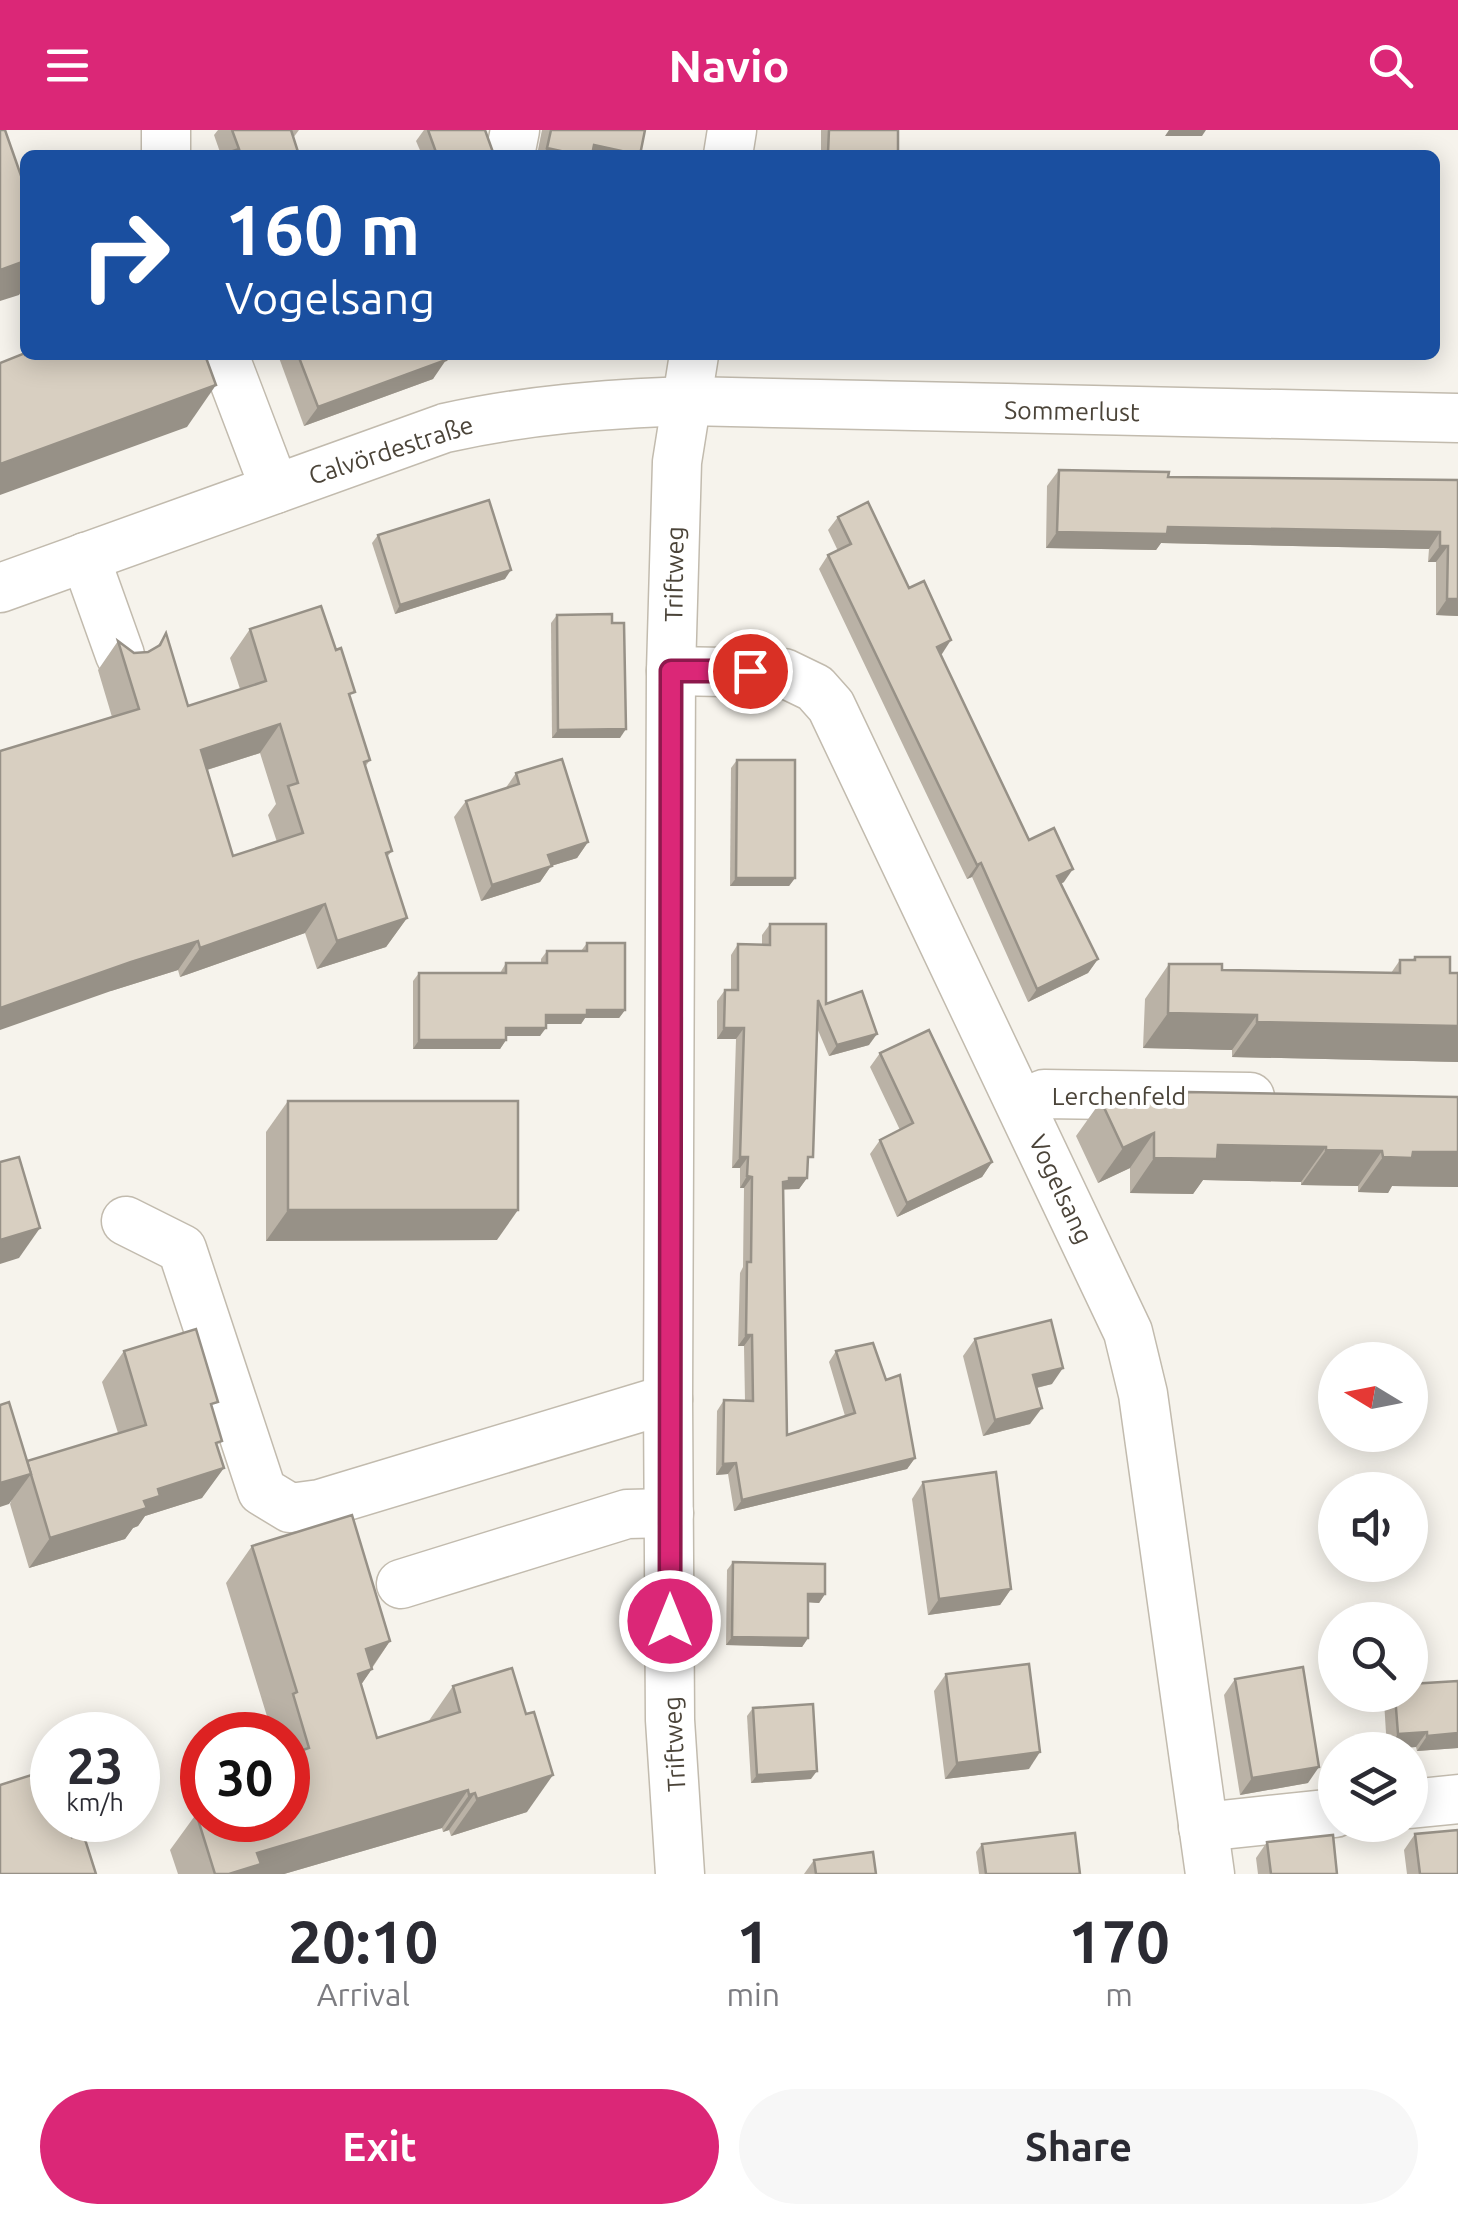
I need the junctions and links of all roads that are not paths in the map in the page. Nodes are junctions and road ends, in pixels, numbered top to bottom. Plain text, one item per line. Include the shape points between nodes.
1 (226, 360) edge
2 (690, 378) edge
3 (1458, 418) edge
4 (275, 489) junction
5 (85, 557) junction
6 (0, 588) edge
7 (120, 655) edge
8 (671, 671) junction
9 (1300, 1098) edge
10 (1021, 1104) junction
11 (126, 1221) dead end
12 (668, 1399) junction
13 (669, 1513) junction
14 (402, 1584) dead end
15 (1458, 1799) edge
16 (1428, 1802) edge
17 (1318, 1814) edge
18 (1203, 1828) junction
19 (680, 1856) edge
20 (1210, 1874) edge

1 - 4 street, Calvördestraße
2 - 3 street, Sommerlust
2 - 4 street, Calvördestraße via 600,404 445,428
2 - 8 street, Triftweg via 676,462
4 - 5 street, Calvördestraße
5 - 6 street, Calvördestraße
5 - 7 street
8 - 10 street, Vogelsang via 784,674 815,688 831,706
8 - 12 street, Triftweg
9 - 10 street, Lerchenfeld via 1044,1094
10 - 18 street, Vogelsang via 1128,1332 1143,1394
11 - 12 street via 182,1249 262,1492 290,1508
12 - 13 street, Triftweg
13 - 14 street via 626,1514
13 - 19 street, Triftweg via 670,1720
15 - 16 street
17 - 18 street
18 - 20 street, Vogelsang

